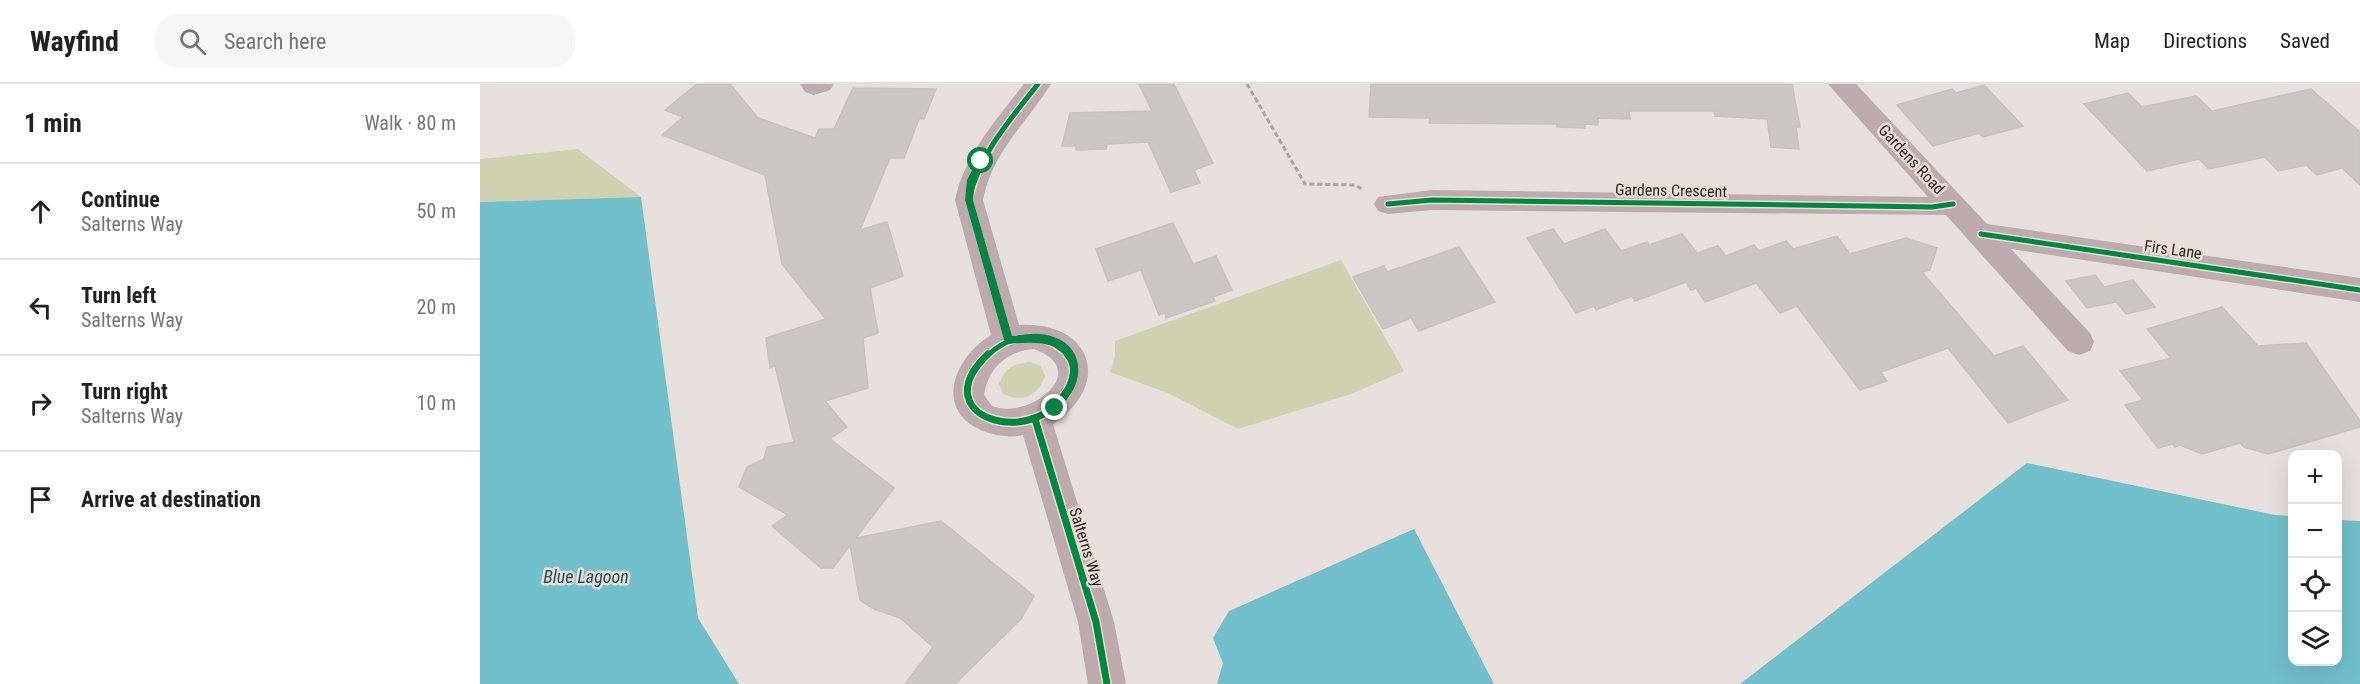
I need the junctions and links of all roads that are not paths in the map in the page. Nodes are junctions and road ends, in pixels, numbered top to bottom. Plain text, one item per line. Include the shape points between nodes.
1 (813, 84) edge
2 (821, 84) edge
3 (1038, 84) edge
4 (1841, 84) edge
5 (1388, 204) road end
6 (1953, 204) junction
7 (1981, 234) junction
8 (2360, 290) edge
9 (1008, 340) junction
10 (2079, 342) dead end
11 (1035, 419) junction
12 (1107, 684) edge

1 - 2 street
3 - 9 street via 971,180 969,200
4 - 6 street, Gardens Road
5 - 6 street, Gardens Crescent via 1432,200 1932,207
6 - 7 street, Gardens Road
7 - 8 street, Firs Lane
7 - 10 street, Gardens Road
9 - 11 street via 1053,340 1066,348 1073,360 1073,384 1067,395 1055,408
9 - 11 street via 977,364 968,389 971,403 979,414 994,421 1016,424
11 - 12 street, Salterns Way via 1096,622

